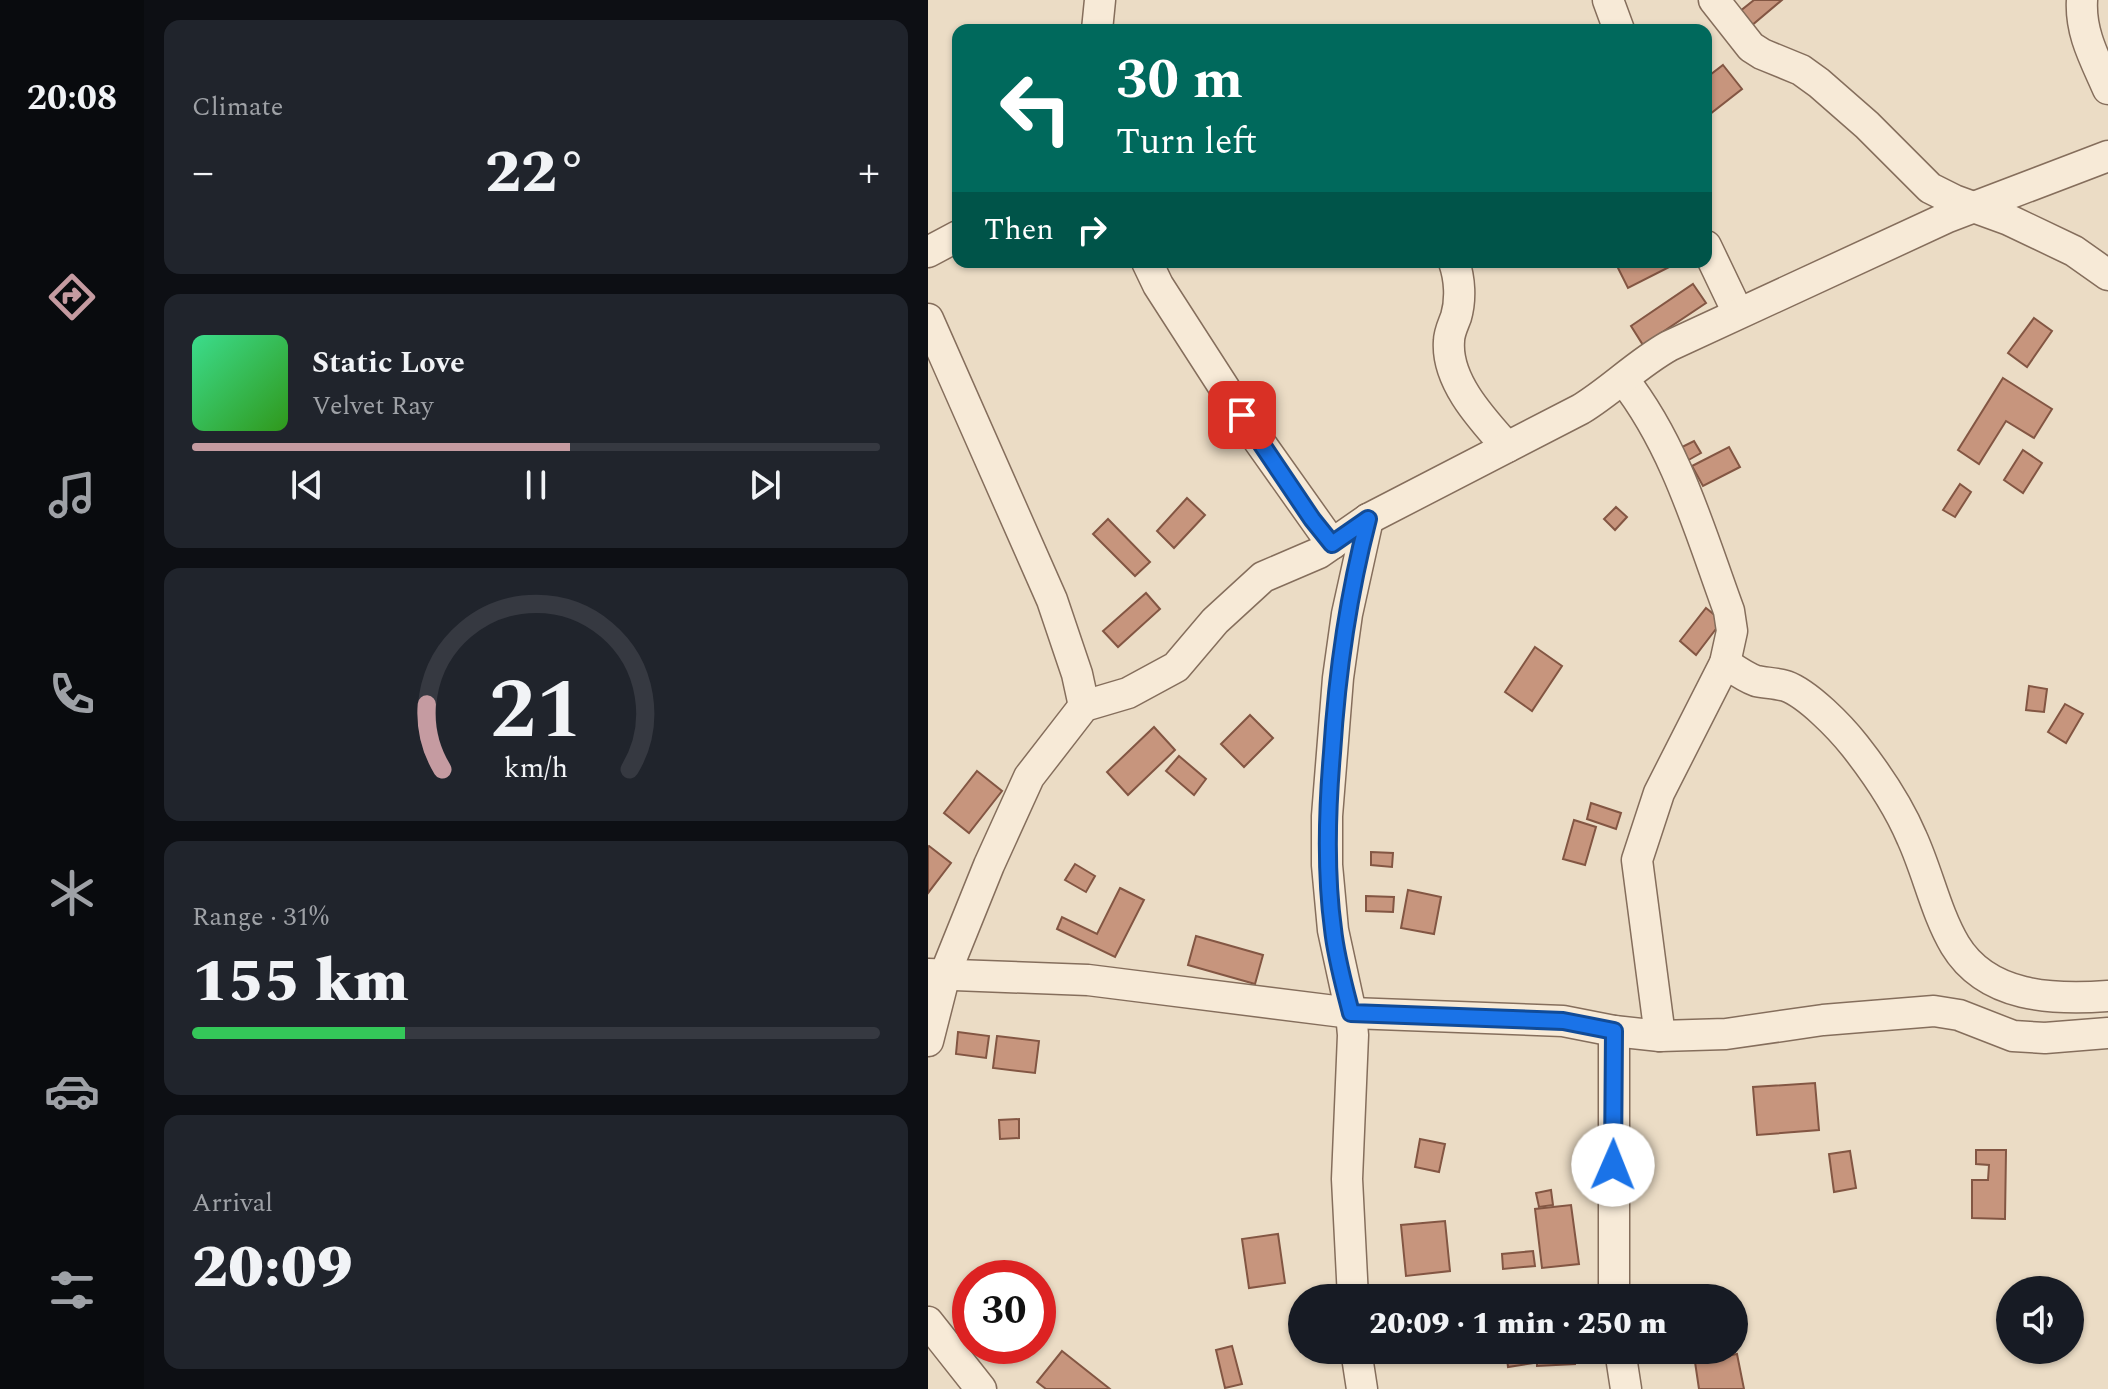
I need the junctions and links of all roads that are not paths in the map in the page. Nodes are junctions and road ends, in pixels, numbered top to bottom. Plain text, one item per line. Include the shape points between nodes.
1 (1100, 0) edge
2 (1608, 0) edge
3 (1714, 0) edge
4 (2082, 0) edge
5 (1098, 24) edge
6 (1617, 24) edge
7 (2108, 89) edge
8 (2108, 156) edge
9 (1975, 206) junction
10 (952, 239) edge
11 (928, 252) edge
12 (1712, 259) edge
13 (1150, 268) edge
14 (1456, 268) edge
15 (2108, 275) edge
16 (1738, 313) junction
17 (928, 319) edge
18 (1623, 379) junction
19 (1507, 447) junction
20 (1368, 519) junction
21 (1332, 544) junction
22 (1725, 663) junction
23 (1084, 706) junction
24 (937, 974) edge
25 (2108, 996) edge
26 (1351, 1013) junction
27 (1614, 1031) junction
28 (2108, 1033) edge
29 (1660, 1036) junction
30 (928, 1041) edge
31 (1352, 1284) edge
32 (1614, 1284) edge
33 (928, 1322) edge
34 (1358, 1364) edge
35 (1622, 1364) edge
36 (981, 1389) edge
37 (1362, 1389) edge
38 (1626, 1389) edge

1 - 5 street
2 - 6 street
3 - 9 street via 1751,47 1819,83 1930,188
4 - 7 street via 2084,34
8 - 9 street
9 - 15 street via 2074,251
9 - 16 street
10 - 11 street
12 - 16 street
13 - 21 street via 1254,434
14 - 19 street via 1459,296 1449,361 1480,417
16 - 18 street via 1669,346
17 - 23 street via 1052,600
18 - 19 street via 1581,409
18 - 22 street via 1670,455 1729,611 1732,631
19 - 20 street
20 - 21 street
20 - 26 street via 1338,678 1327,816 1333,930
21 - 23 street via 1263,577 1236,599 1176,667 1128,693
22 - 25 street via 1755,680 1799,694 1854,745 1905,822 1956,946 1974,968 1995,982 2044,997
22 - 29 street via 1659,793 1637,860
23 - 24 street via 1029,777
24 - 26 street via 1088,980
24 - 30 street
26 - 27 street via 1563,1021
26 - 31 street via 1347,1179
27 - 29 street
27 - 32 street
28 - 29 street via 2013,1036 1934,1011 1726,1034
33 - 36 street
34 - 37 street
35 - 38 street

